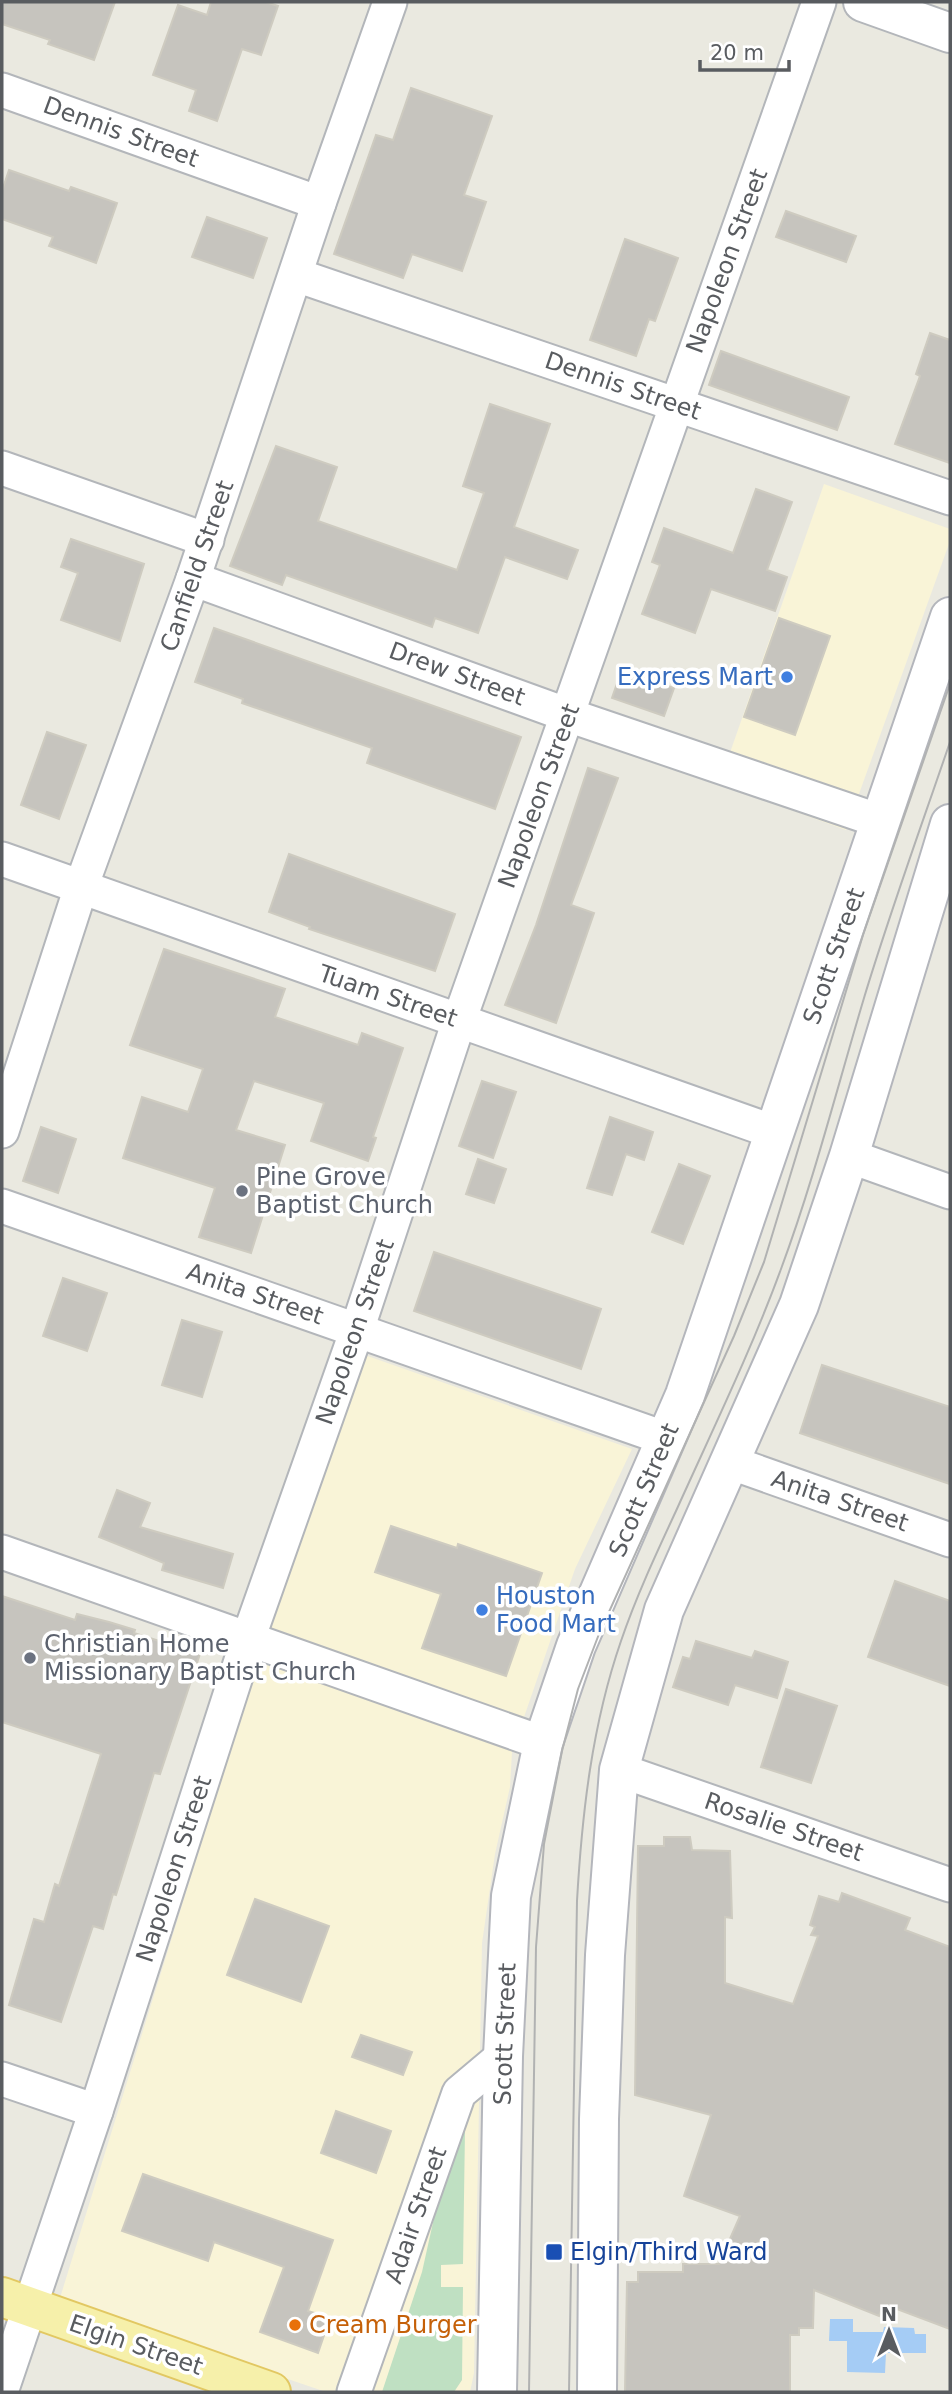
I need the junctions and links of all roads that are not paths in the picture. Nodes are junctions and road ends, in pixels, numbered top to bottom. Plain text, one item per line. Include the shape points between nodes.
1 (390, 2) edge
2 (820, 2) edge
3 (863, 2) edge
4 (950, 33) edge
5 (2, 90) edge
6 (319, 203) junction
7 (296, 275) junction
8 (676, 404) junction
9 (2, 468) edge
10 (950, 498) edge
11 (207, 540) junction
12 (193, 579) junction
13 (950, 617) edge
14 (568, 715) junction
15 (880, 821) junction
16 (948, 839) edge
17 (2, 859) edge
18 (81, 887) junction
19 (459, 1021) junction
20 (2, 1131) edge
21 (774, 1132) junction
22 (849, 1156) junction
23 (950, 1192) edge
24 (2, 1206) edge
25 (357, 1330) junction
26 (667, 1439) junction
27 (729, 1462) junction
28 (950, 1540) edge
29 (2, 1552) edge
30 (248, 1639) junction
31 (543, 1743) junction
32 (619, 1770) junction
33 (950, 1885) edge
34 (503, 2056) junction
35 (2, 2079) edge
36 (96, 2111) junction
37 (16, 2302) edge
38 (2, 2389) edge
39 (271, 2392) edge
40 (354, 2392) edge
41 (497, 2392) edge
42 (597, 2392) edge

1 - 6 street, Canfield Street
2 - 8 street, Napoleon Street
3 - 4 main road
5 - 6 street, Dennis Street
6 - 7 street, Canfield Street
7 - 8 street, Dennis Street
7 - 11 street, Canfield Street
8 - 10 street, Dennis Street
8 - 14 street, Napoleon Street
9 - 11 street
11 - 12 street, Canfield Street
12 - 14 street, Drew Street
12 - 18 street, Canfield Street
13 - 15 main road, Scott Street
14 - 15 street, Drew Street
14 - 19 street, Napoleon Street
15 - 21 main road, Scott Street
16 - 22 main road
17 - 18 street, Tuam Street
18 - 19 street, Tuam Street
18 - 20 street, Canfield Street
19 - 21 street, Tuam Street
19 - 25 street, Napoleon Street
21 - 26 main road, Scott Street
22 - 23 street
22 - 27 main road via 799,1305
24 - 25 street, Anita Street
25 - 26 street, Anita Street
25 - 30 street, Napoleon Street
26 - 31 main road, Scott Street via 576,1646
27 - 28 street, Anita Street
27 - 32 main road via 664,1610
29 - 30 street
30 - 31 street
30 - 36 street, Napoleon Street
31 - 34 main road, Scott Street via 512,1896
32 - 33 street, Rosalie Street
32 - 42 main road via 599,2119
34 - 40 street, Adair Street via 459,2094
34 - 41 main road, Scott Street
35 - 36 street
36 - 37 street, Napoleon Street
37 - 38 street, Napoleon Street
37 - 39 main road, Elgin Street

